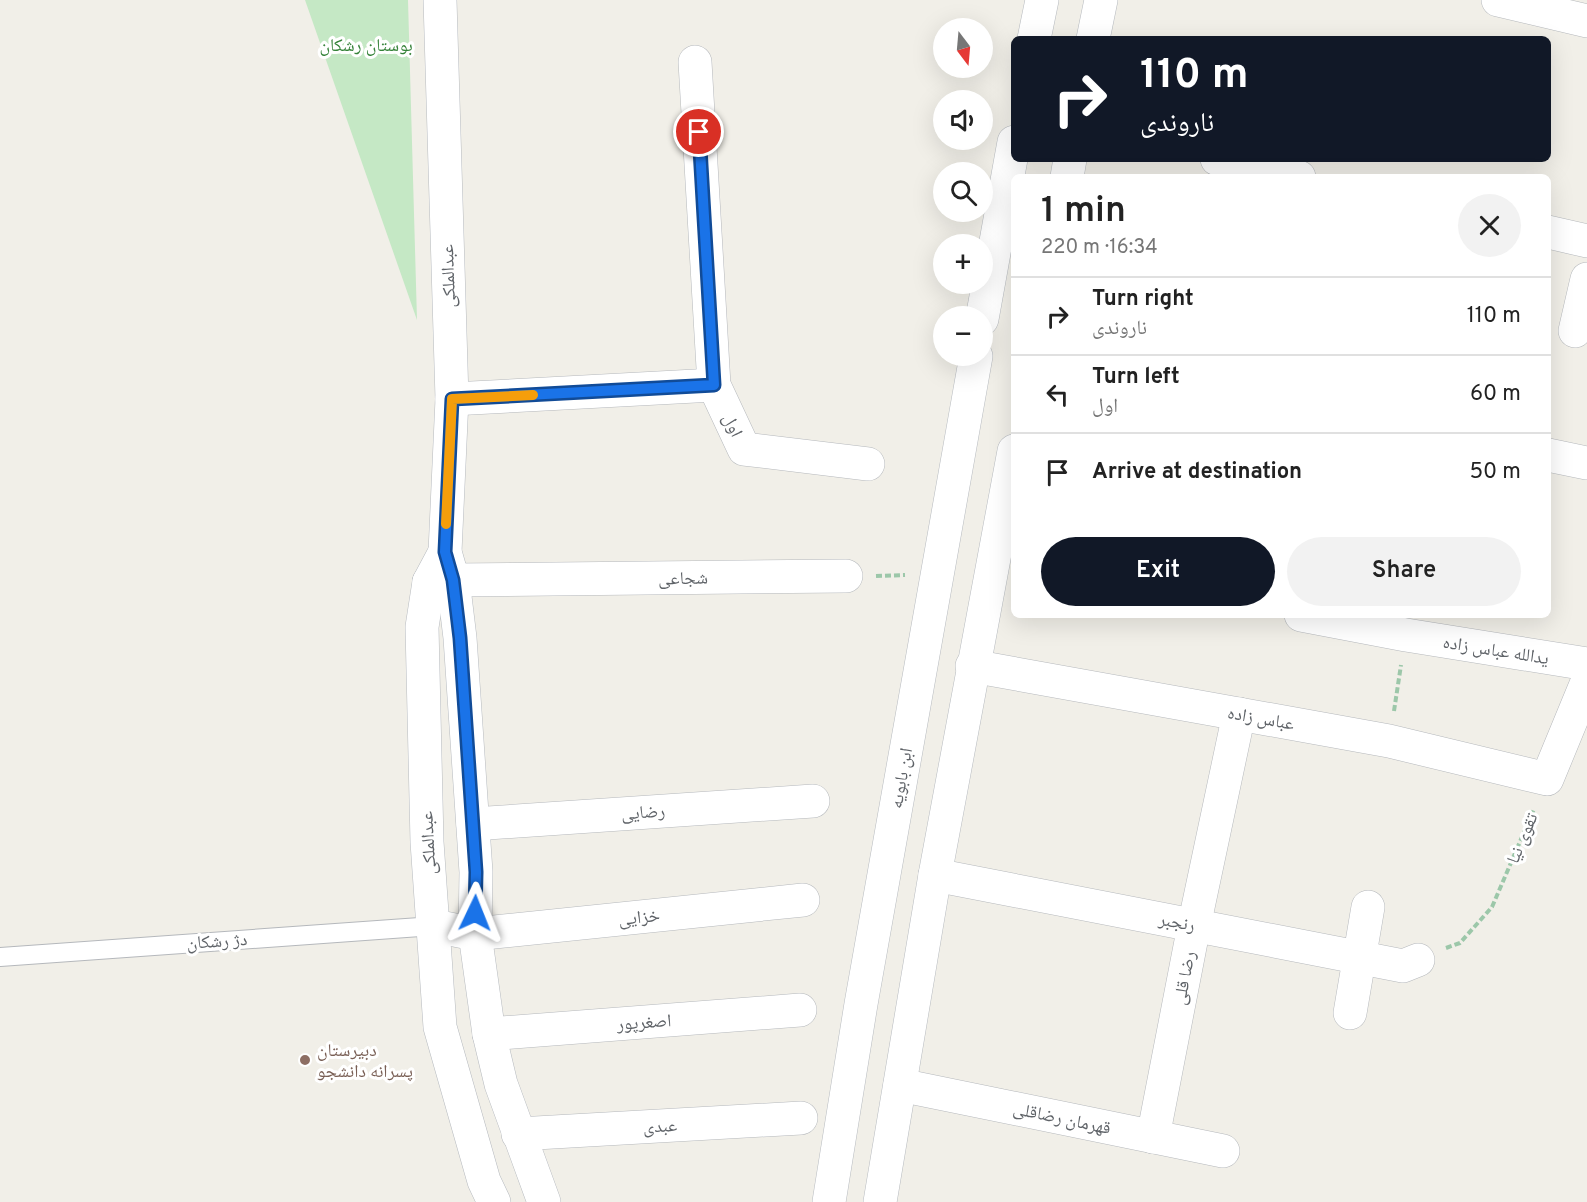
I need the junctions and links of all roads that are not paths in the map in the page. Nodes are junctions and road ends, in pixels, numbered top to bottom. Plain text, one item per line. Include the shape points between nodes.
1 (440, 0) edge
2 (1042, 0) edge
3 (1101, 0) edge
4 (1499, 0) edge
5 (1587, 21) edge
6 (1035, 36) edge
7 (1094, 36) edge
8 (695, 62) dead end
9 (1011, 159) edge
10 (1230, 162) edge
11 (1283, 174) edge
12 (1551, 233) edge
13 (1587, 241) edge
14 (1587, 279) edge
15 (984, 306) edge
16 (1575, 331) dead end
17 (974, 366) edge
18 (714, 385) junction
19 (452, 399) junction
20 (1551, 456) edge
21 (1587, 463) edge
22 (868, 464) dead end
23 (1011, 466) edge
24 (442, 572) junction
25 (846, 576) road end
26 (1318, 618) edge
27 (1587, 664) edge
28 (972, 666) junction
29 (1587, 682) edge
30 (1239, 714) junction
31 (813, 801) dead end
32 (473, 824) junction
33 (935, 875) junction
34 (803, 900) dead end
35 (1368, 907) dead end
36 (434, 926) junction
37 (1194, 926) junction
38 (475, 934) junction
39 (0, 957) edge
40 (1359, 958) junction
41 (1418, 960) road end
42 (800, 1010) dead end
43 (1350, 1013) dead end
44 (489, 1034) junction
45 (900, 1085) junction
46 (801, 1118) dead end
47 (518, 1134) junction
48 (1153, 1137) junction
49 (1223, 1151) dead end
50 (494, 1202) edge
51 (544, 1202) edge
52 (829, 1202) edge
53 (880, 1202) edge

1 - 19 street, عبدالملکی
2 - 6 street
3 - 7 street
4 - 5 street
8 - 18 street, اول
9 - 15 street
10 - 11 street
12 - 13 street
14 - 16 street
17 - 52 street, ابن بابویه
18 - 19 street
18 - 22 street, اول via 744,449
19 - 24 street, عبدالملکی
20 - 21 street
23 - 28 street
24 - 25 street, شجاعی
24 - 32 street, عبدالملکی via 460,638
24 - 36 street, عبدالملکی via 422,627 427,842
26 - 27 street, یدالله عباس زاده
28 - 30 street, عباس زاده
28 - 33 street
29 - 30 street, عباس زاده via 1547,779 1389,741
30 - 37 street, رضا قلی
31 - 32 street, رضایی
32 - 38 street, عبدالملکی
33 - 37 street, رنجبر
33 - 45 street
34 - 38 street, خزایی
35 - 40 street
36 - 38 street, خزایی
36 - 39 lane, دژ رشکان
36 - 50 street, عبدالملکی via 440,1027 484,1181
37 - 40 street, رنجبر
37 - 48 street, رضا قلی
38 - 44 street, عبدالملکی
40 - 41 street, رنجبر via 1403,966
40 - 43 street
42 - 44 street, اصغرپور
44 - 47 street, عبدالملکی
45 - 48 street, قهرمان رضاقلی
45 - 53 street
46 - 47 street, عبدی
47 - 51 street, عبدالملکی
48 - 49 street, قهرمان رضاقلی

